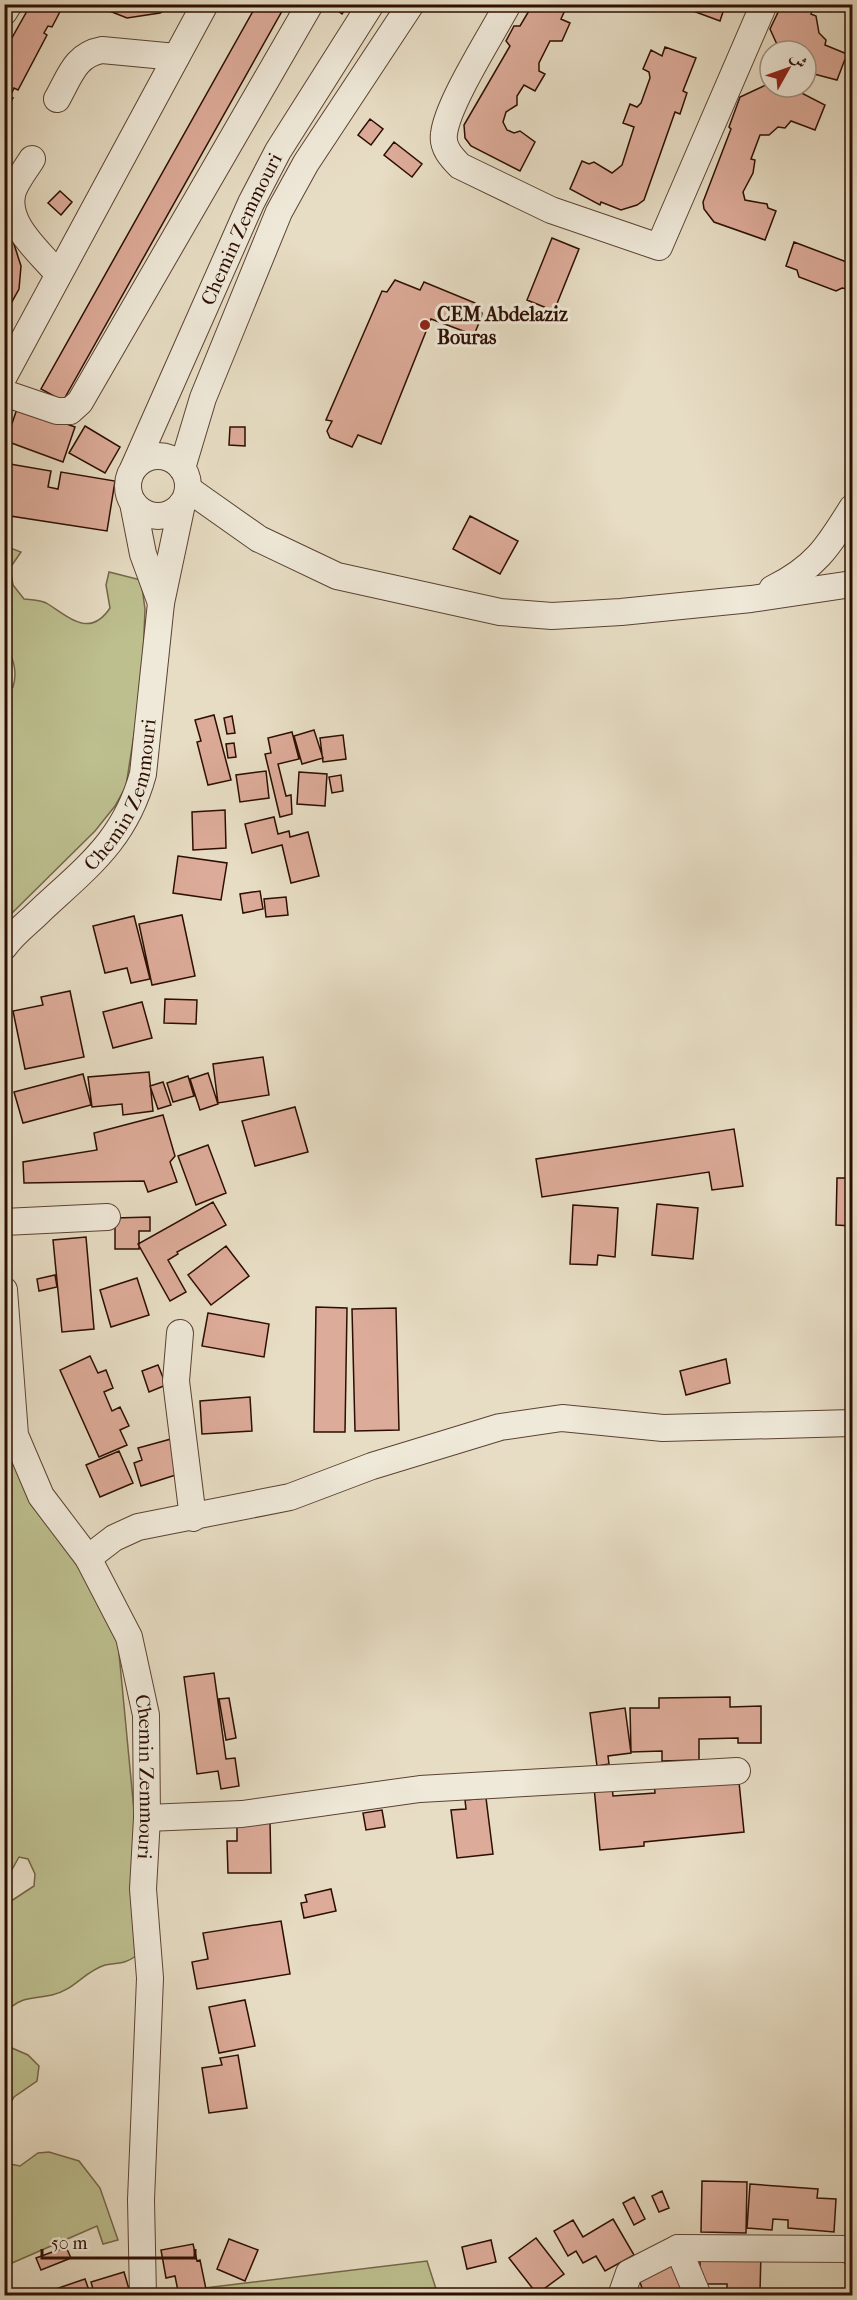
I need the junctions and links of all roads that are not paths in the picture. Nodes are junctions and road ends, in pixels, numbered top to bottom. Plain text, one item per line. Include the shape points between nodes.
1 (9, 4) edge
2 (205, 4) edge
3 (310, 4) edge
4 (371, 4) edge
5 (411, 4) edge
6 (508, 4) edge
7 (764, 4) edge
8 (4, 12) edge
9 (176, 57) junction
10 (57, 99) dead end
11 (32, 159) dead end
12 (58, 274) junction
13 (4, 376) edge
14 (4, 393) edge
15 (134, 466) junction
16 (184, 487) junction
17 (133, 503) junction
18 (852, 508) edge
19 (852, 584) edge
20 (751, 599) junction
21 (161, 603) junction
22 (4, 947) edge
23 (107, 1216) dead end
24 (4, 1222) edge
25 (4, 1290) edge
26 (180, 1333) dead end
27 (852, 1423) edge
28 (193, 1518) junction
29 (88, 1558) junction
30 (737, 1771) dead end
31 (147, 1818) junction
32 (678, 2248) junction
33 (852, 2252) edge
34 (143, 2295) edge
35 (621, 2295) edge
36 (698, 2295) edge

1 - 8 street
2 - 9 street
3 - 14 street via 80,402 70,411 57,411
4 - 15 street, Chemin Zemmouri via 278,151 250,203
5 - 16 street, Chemin Zemmouri via 306,163 279,212 203,398
6 - 7 street via 450,114 443,136 448,154 460,166 551,210 659,248
9 - 10 street via 91,52 82,56
9 - 12 street
11 - 12 street via 14,190 11,205 24,234
12 - 13 street
15 - 16 street via 153,456 164,456
15 - 17 street via 127,485
16 - 17 street via 174,512 163,516 141,512
16 - 20 street via 259,539 337,576 500,612 552,616
16 - 21 street, Chemin Zemmouri
17 - 21 street, Chemin Zemmouri via 143,554
18 - 20 street via 806,570
19 - 20 street
21 - 22 street, Chemin Zemmouri via 143,774 129,815 105,850
23 - 24 street
25 - 29 street, Chemin Zemmouri via 15,1435 42,1496
26 - 28 street via 177,1381
27 - 28 street via 663,1428 562,1418 500,1427 372,1466 290,1497
28 - 29 street via 138,1527 114,1538
29 - 31 street, Chemin Zemmouri via 129,1637 146,1714
30 - 31 street via 420,1789 242,1814
31 - 34 street, Chemin Zemmouri via 143,1889 150,1978 141,2200
32 - 33 street
32 - 35 street via 629,2273
32 - 36 street

